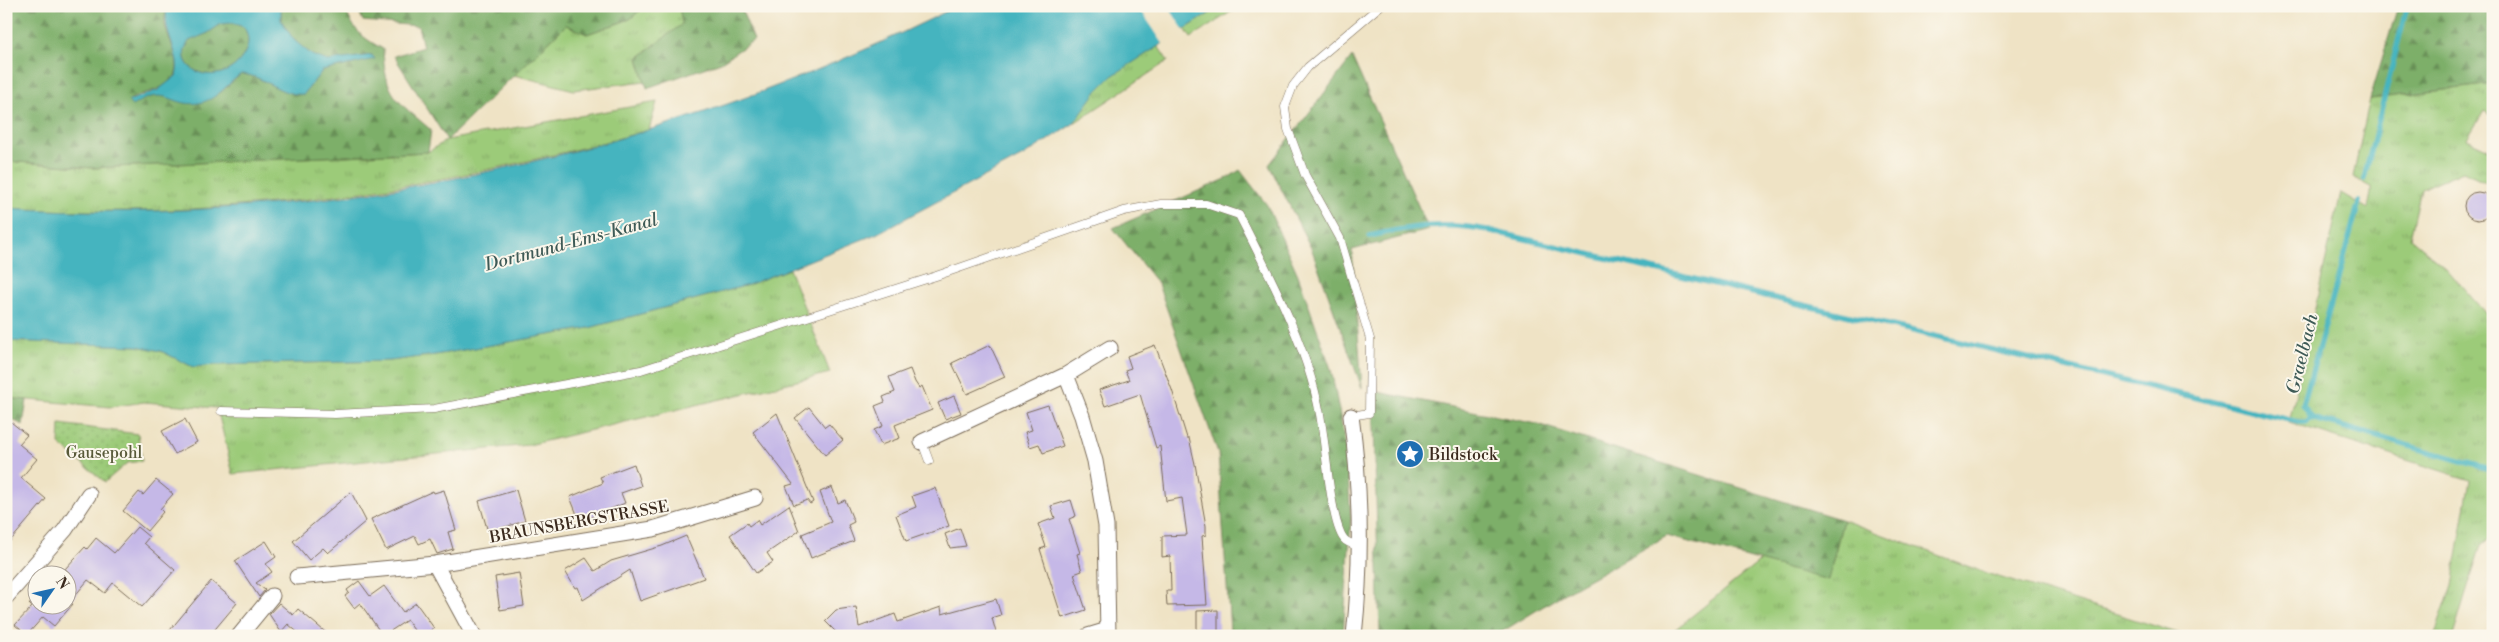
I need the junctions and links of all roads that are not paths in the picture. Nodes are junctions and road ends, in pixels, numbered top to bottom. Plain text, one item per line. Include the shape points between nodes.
1 (1380, 6) edge
2 (1110, 348) dead end
3 (1066, 375) junction
4 (221, 411) dead end
5 (1350, 416) joint
6 (922, 442) joint
7 (929, 461) dead end
8 (89, 494) dead end
9 (755, 498) dead end
10 (1360, 547) junction
11 (435, 564) junction
12 (297, 578) dead end
13 (272, 596) dead end
14 (6, 597) edge
15 (1108, 633) edge
16 (239, 636) edge
17 (474, 636) edge
18 (1088, 636) edge
19 (1354, 636) edge

1 - 5 lane via 1308,67 1293,86 1285,107 1288,129 1305,175 1340,238 1370,339 1369,413
2 - 3 street
3 - 6 street
3 - 15 street via 1095,461 1104,516
4 - 10 lane via 335,414 434,409 640,370 952,271 1124,211 1161,204 1206,204 1239,215 1276,288 1310,375 1322,425 1339,531 1345,541
5 - 10 street via 1356,452
6 - 7 lane
8 - 14 street via 65,530
9 - 11 street, BRAUNSBERGSTRASSE via 654,530
10 - 19 street
11 - 12 street, BRAUNSBERGSTRASSE
11 - 17 street
13 - 16 street
15 - 18 street

